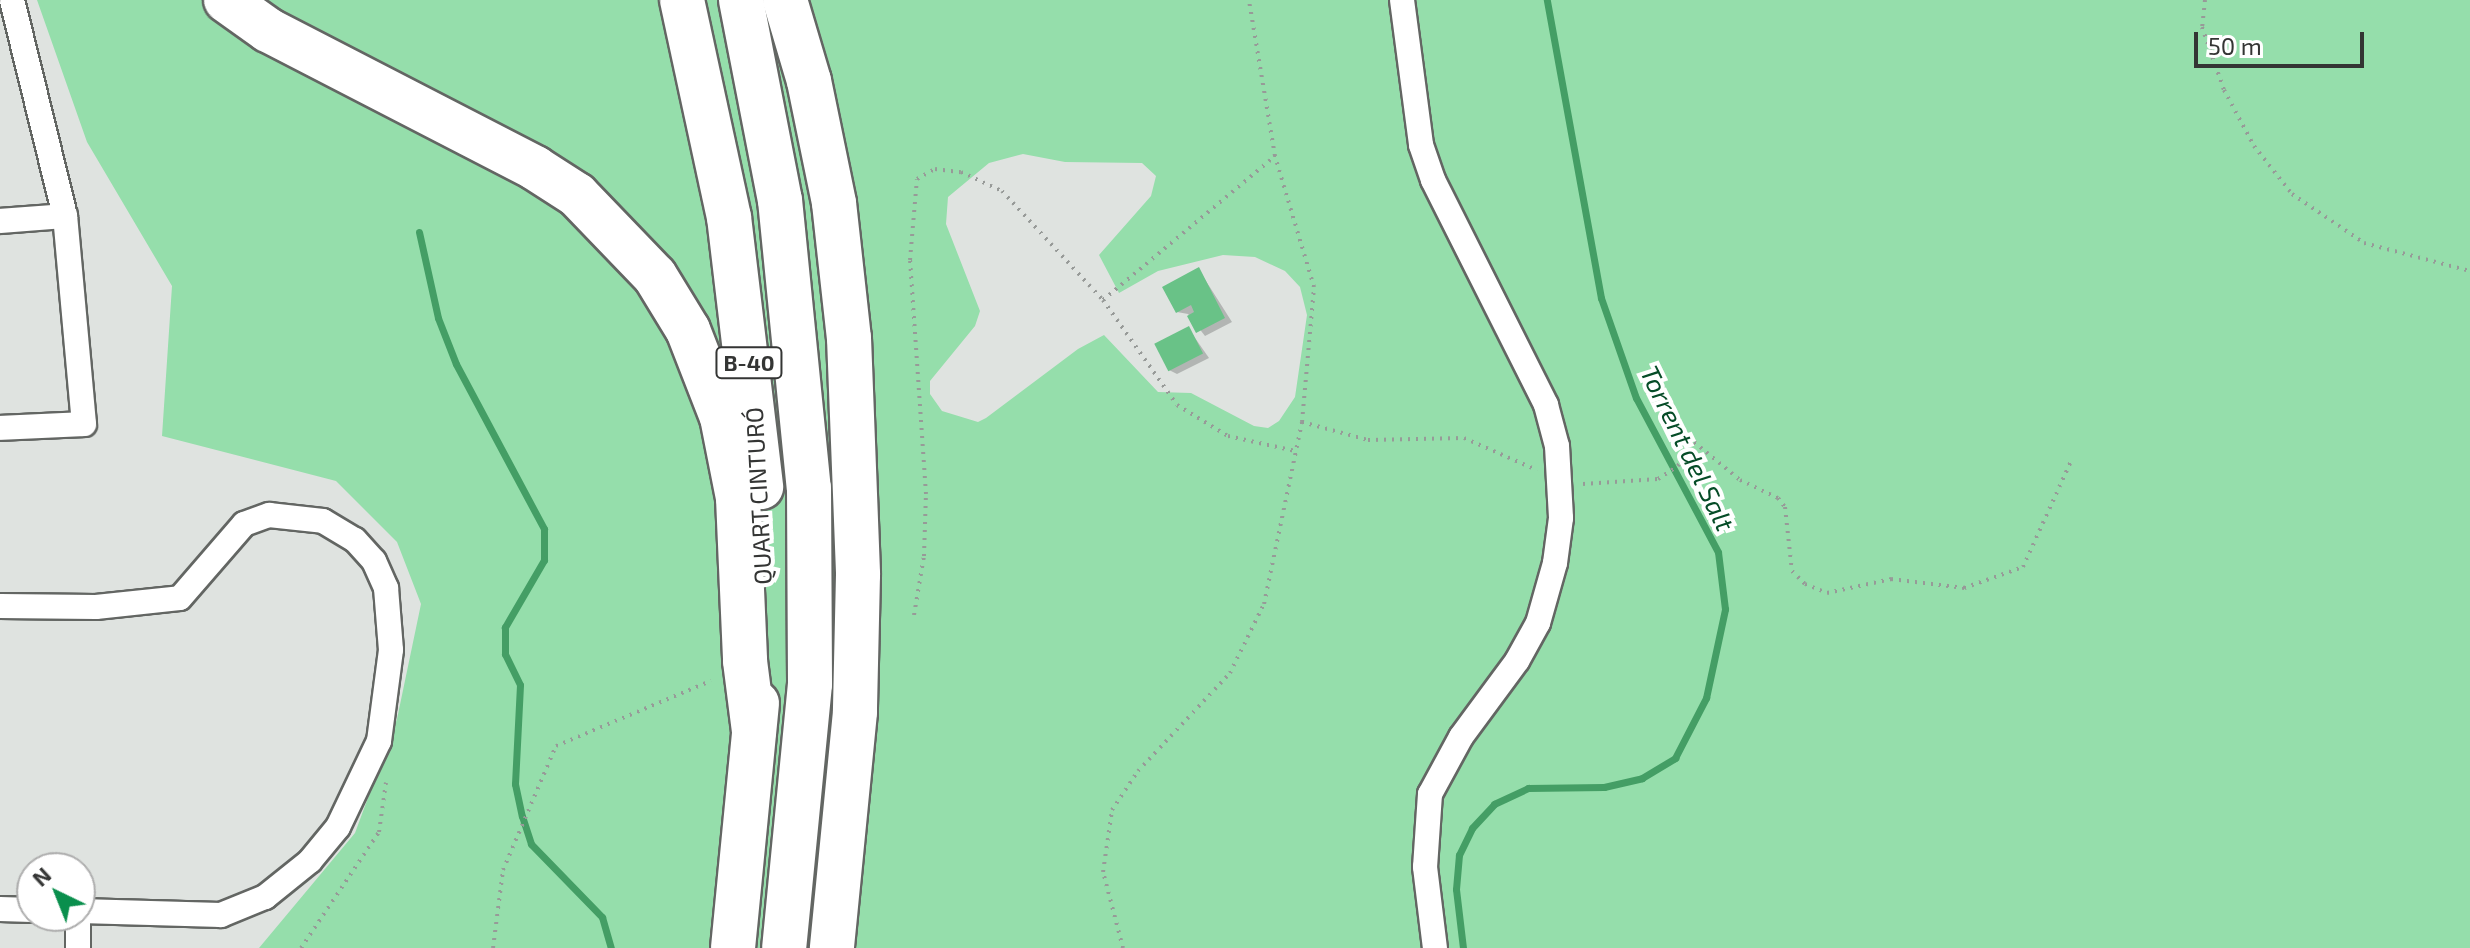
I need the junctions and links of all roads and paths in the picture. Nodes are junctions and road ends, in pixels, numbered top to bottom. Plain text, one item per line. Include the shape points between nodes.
1 (12, 0) edge
2 (194, 0) edge
3 (226, 0) edge
4 (682, 0) edge
5 (741, 0) edge
6 (785, 0) edge
7 (809, 0) edge
8 (1249, 0) edge
9 (1402, 0) edge
10 (2205, 0) edge
11 (268, 30) junction
12 (809, 81) junction
13 (1275, 156) junction
14 (65, 216) junction
15 (0, 221) edge
16 (2470, 271) edge
17 (1103, 300) junction
18 (1302, 422) junction
19 (0, 428) edge
20 (1295, 451) junction
21 (2071, 461) dead end
22 (1559, 480) junction
23 (0, 606) edge
24 (914, 615) dead end
25 (711, 681) dead end
26 (754, 731) junction
27 (360, 789) junction
28 (96, 914) edge
29 (301, 948) edge
30 (493, 948) edge
31 (733, 948) edge
32 (784, 948) edge
33 (832, 948) edge
34 (1123, 948) edge
35 (1435, 948) edge

1 - 14 street
2 - 11 highway via 217,14
3 - 11 highway
4 - 26 highway, QUART CINTURÓ / B-40 via 729,217 763,501 764,637
5 - 32 highway, QUART CINTURÓ / B-40 via 780,200 809,488 810,684
6 - 12 highway
7 - 12 highway
8 - 13 path
9 - 22 street via 1421,145 1433,180 1546,405
10 - 16 path via 2202,27 2224,90 2254,146 2292,194 2364,243
11 - 26 highway via 535,168 577,195 655,276 688,330 722,417 738,498 745,661
12 - 33 highway via 834,203 849,338 858,575 855,712
13 - 17 path
13 - 18 path via 1314,287
14 - 15 street
14 - 19 street via 84,424
17 - 20 path via 1177,405 1228,436
17 - 24 path via 1002,191 961,172 935,169 917,179 910,260 926,494 924,556
18 - 20 path
18 - 22 path via 1368,440 1464,438
20 - 34 path via 1275,573 1230,673 1138,771 1112,810 1103,872
21 - 22 path via 2023,567 1964,588 1891,579 1827,593 1792,571 1785,507 1778,498 1740,480 1688,437 1677,440 1684,455 1678,466 1658,479 1604,486
22 - 35 street via 1555,563 1538,623 1461,737 1430,794 1425,867
23 - 27 street via 96,607 180,598 244,524 269,515 323,521 355,540 374,561 388,597 391,650 379,741
25 - 30 path via 556,746 503,870
26 - 31 highway, QUART CINTURÓ / B-40
27 - 28 street via 310,861 265,897 221,915
27 - 29 path via 387,780 379,832

